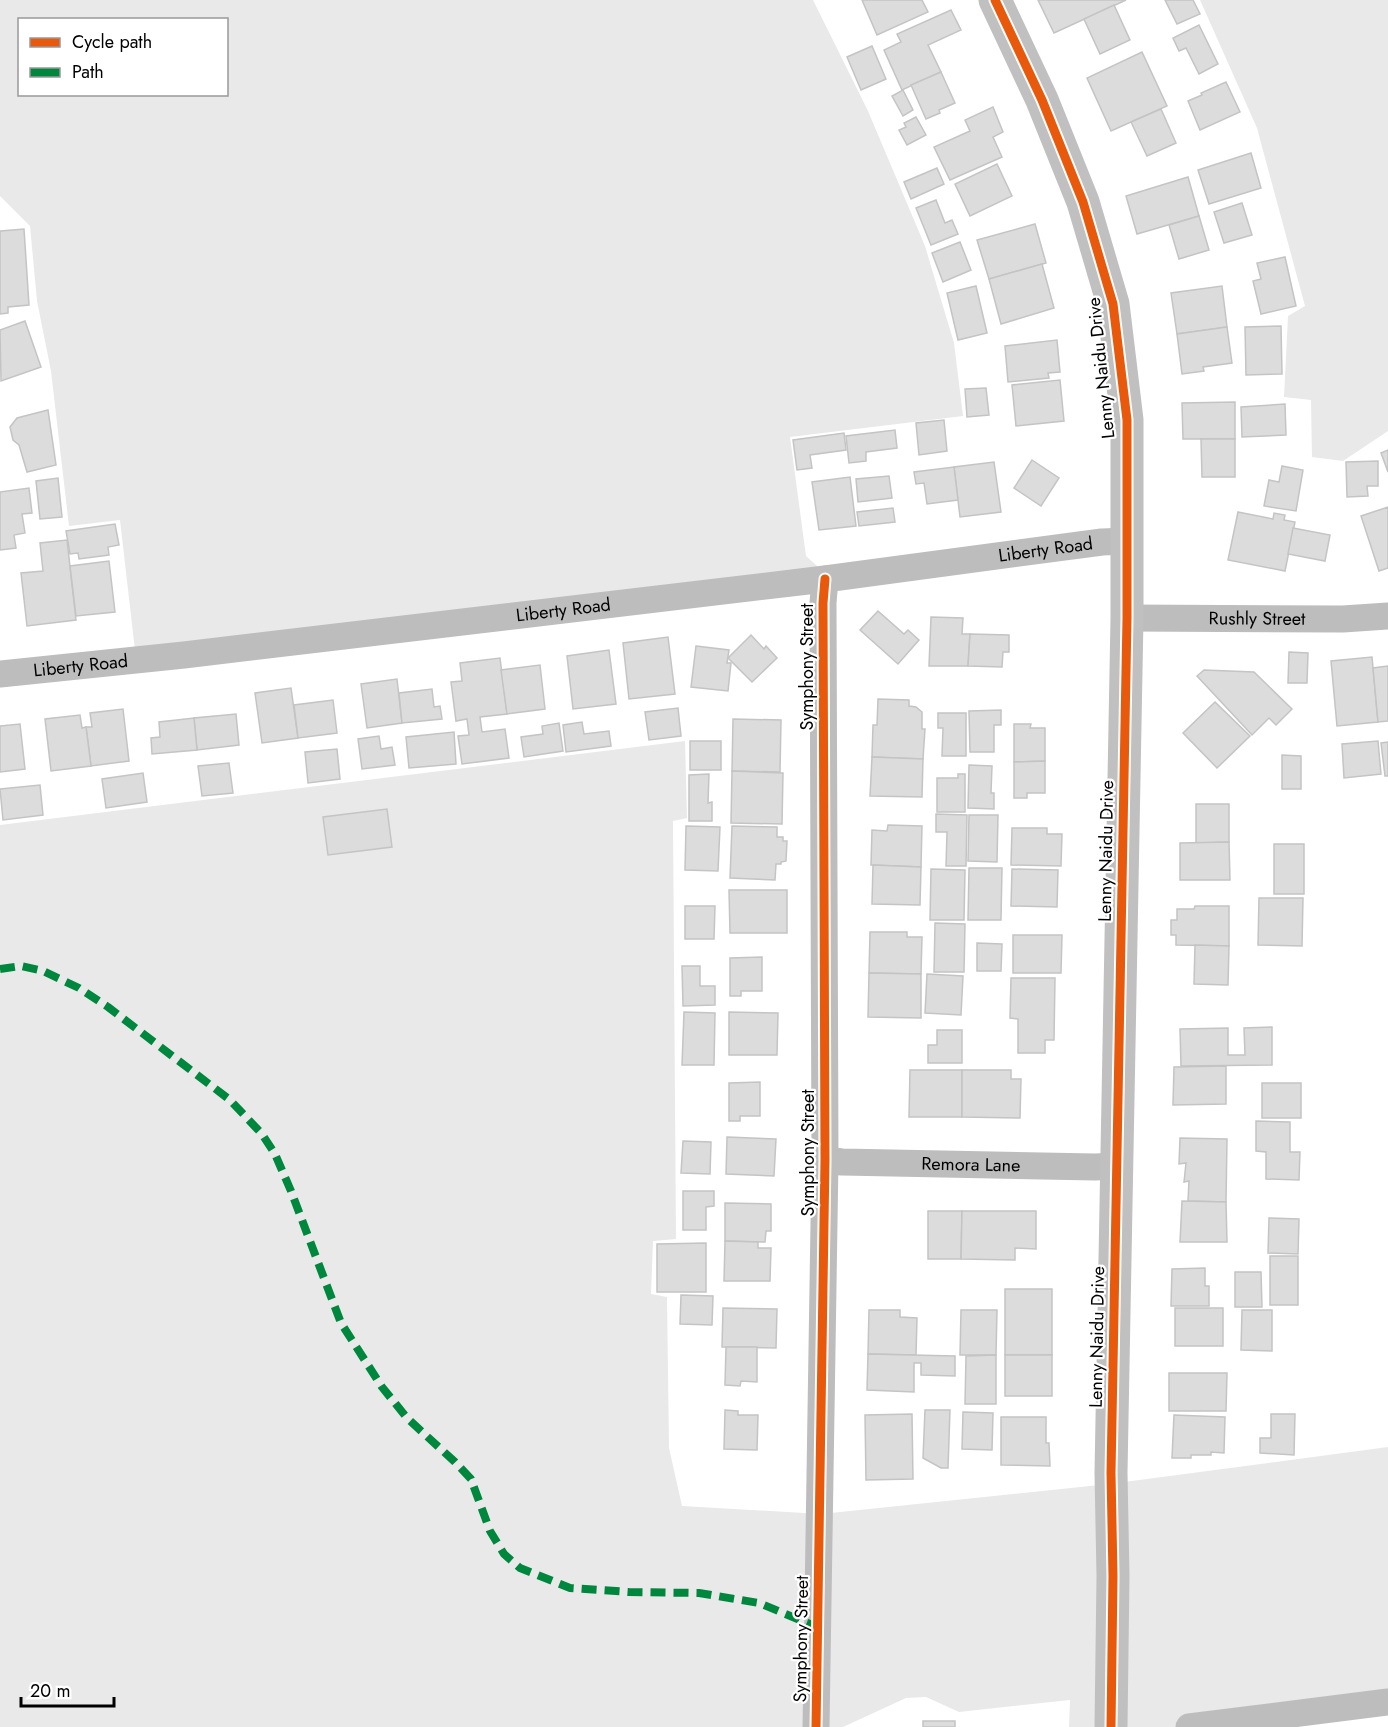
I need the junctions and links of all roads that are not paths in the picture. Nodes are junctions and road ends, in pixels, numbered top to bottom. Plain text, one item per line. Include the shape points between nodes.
1 (995, 0) edge
2 (1127, 541) junction
3 (825, 579) junction
4 (1388, 616) edge
5 (1127, 618) junction
6 (0, 674) edge
7 (825, 1160) junction
8 (1116, 1166) junction
9 (1388, 1702) edge
10 (816, 1727) edge
11 (1111, 1727) edge
12 (1189, 1727) edge

1 - 2 street, Lenny Naidu Drive via 1042,100 1083,202 1111,296 1127,420
2 - 3 street, Liberty Road
2 - 5 street, Lenny Naidu Drive
3 - 6 street, Liberty Road
3 - 7 street, Symphony Street
4 - 5 street, Rushly Street
5 - 8 street, Lenny Naidu Drive
7 - 8 street, Remora Lane
7 - 10 street, Symphony Street
8 - 11 street, Lenny Naidu Drive
9 - 12 street

